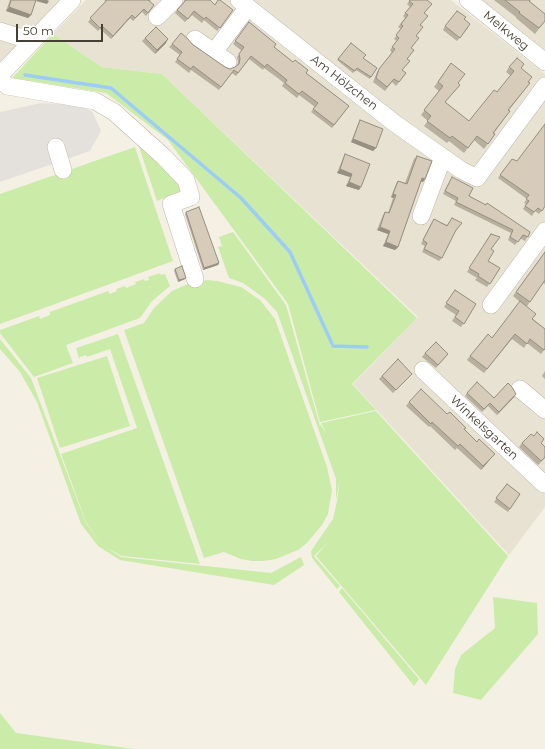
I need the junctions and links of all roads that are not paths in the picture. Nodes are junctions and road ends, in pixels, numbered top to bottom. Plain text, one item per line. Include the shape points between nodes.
1 (72, 0) edge
2 (174, 0) edge
3 (468, 0) edge
4 (243, 4) edge
5 (157, 17) dead end
6 (0, 31) edge
7 (195, 39) dead end
8 (30, 44) junction
9 (214, 52) junction
10 (543, 56) edge
11 (228, 62) dead end
12 (0, 75) edge
13 (0, 79) edge
14 (545, 86) edge
15 (56, 147) dead end
16 (443, 158) junction
17 (63, 170) dead end
18 (421, 216) dead end
19 (545, 231) edge
20 (195, 280) dead end
21 (492, 305) dead end
22 (423, 370) dead end
23 (520, 389) dead end
24 (545, 410) edge
25 (545, 482) edge

1 - 8 street
2 - 5 street
3 - 10 street, Melkweg
4 - 9 street, Am Hölzchen
4 - 16 street, Am Hölzchen
6 - 8 street via 22,38
7 - 9 street
8 - 12 street
9 - 11 street
13 - 20 street via 7,86 95,102 114,112 164,157 186,180 191,197 171,204
14 - 16 street, Am Hölzchen via 477,178
15 - 17 street
16 - 18 street
19 - 21 street
22 - 25 street, Winkelsgarten via 544,484
23 - 24 street

